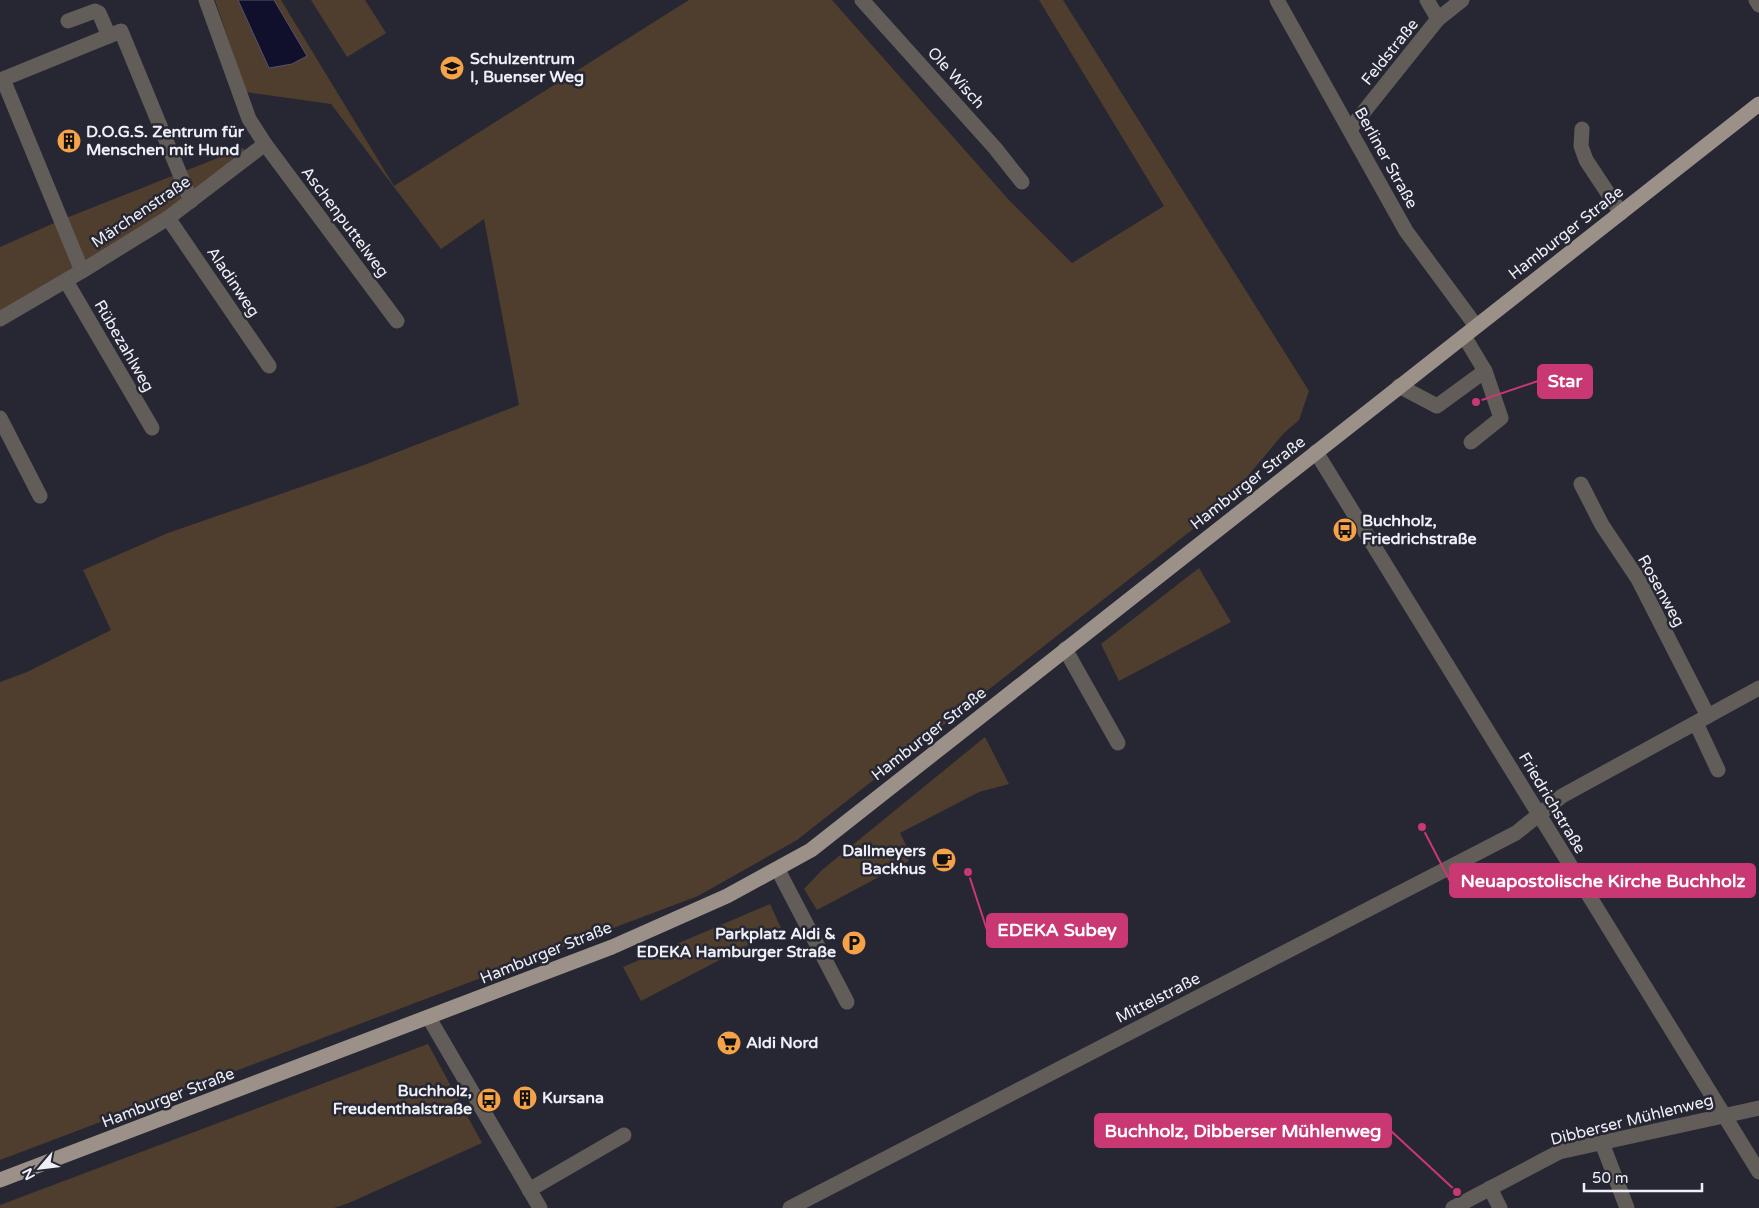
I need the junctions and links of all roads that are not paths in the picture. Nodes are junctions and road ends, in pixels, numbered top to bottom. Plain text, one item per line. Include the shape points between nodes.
1 (206, 0) edge
2 (862, 0) edge
3 (1277, 0) edge
4 (1427, 0) edge
5 (1462, 0) edge
6 (1756, 0) edge
7 (1759, 5) edge
8 (1438, 19) junction
9 (68, 21) dead end
10 (108, 36) junction
11 (1759, 104) edge
12 (1350, 129) junction
13 (1582, 129) dead end
14 (265, 144) junction
15 (1022, 182) dead end
16 (191, 201) junction
17 (1621, 213) junction
18 (168, 218) junction
19 (82, 271) junction
20 (66, 281) junction
21 (0, 319) edge
22 (397, 321) dead end
23 (1476, 326) junction
24 (1464, 336) junction
25 (269, 366) dead end
26 (1485, 371) junction
27 (1399, 386) junction
28 (0, 418) edge
29 (152, 428) dead end
30 (1471, 442) dead end
31 (1316, 452) junction
32 (1581, 484) dead end
33 (40, 496) dead end
34 (1065, 649) junction
35 (1759, 688) edge
36 (1702, 719) junction
37 (1118, 743) dead end
38 (1718, 770) dead end
39 (1539, 815) junction
40 (778, 870) junction
41 (847, 1002) dead end
42 (429, 1018) junction
43 (1759, 1108) edge
44 (1723, 1116) junction
45 (624, 1135) dead end
46 (1602, 1143) junction
47 (1759, 1172) edge
48 (0, 1180) edge
49 (1490, 1188) junction
50 (529, 1190) junction
51 (540, 1208) edge
52 (790, 1208) edge
53 (1453, 1208) edge
54 (1500, 1208) edge
55 (1627, 1208) edge

1 - 14 street via 249,119
2 - 15 street, Ole Wisch
3 - 12 street, Berliner Straße
4 - 8 street, Feldstraße
5 - 8 street, Feldstraße
6 - 7 street
8 - 12 street, Feldstraße
9 - 10 street via 95,11 100,13
10 - 16 street via 121,31
10 - 19 street via 3,79
11 - 17 main road, Hamburger Straße
12 - 23 street, Berliner Straße via 1406,231
13 - 17 street via 1581,146 1586,160
14 - 16 street, Märchenstraße
14 - 22 street, Aschenputtelweg
16 - 18 street, Märchenstraße
17 - 23 main road, Hamburger Straße
18 - 19 street, Märchenstraße
18 - 25 street, Aladinweg
19 - 20 street, Märchenstraße
20 - 21 street, Märchenstraße
20 - 29 street, Rübezahlweg
23 - 24 main road, Hamburger Straße
24 - 26 street
24 - 27 main road, Hamburger Straße
26 - 27 street via 1437,406
26 - 30 street via 1501,418
27 - 31 main road, Hamburger Straße
28 - 33 street
31 - 34 main road, Hamburger Straße
31 - 39 street, Friedrichstraße
32 - 36 street, Rosenweg via 1602,525 1638,579
34 - 37 street
34 - 40 main road, Hamburger Straße via 811,850
35 - 36 street, Mittelstraße
36 - 38 street, Rosenweg
36 - 39 street, Mittelstraße via 1562,796
39 - 44 street, Friedrichstraße
39 - 52 street, Mittelstraße via 1516,833
40 - 41 street
40 - 42 main road, Hamburger Straße via 612,947
42 - 48 main road, Hamburger Straße
42 - 50 street
43 - 44 street, Dibberser Mühlenweg
44 - 46 street, Dibberser Mühlenweg
44 - 47 street, Friedrichstraße
45 - 50 street
46 - 49 street, Dibberser Mühlenweg via 1559,1152
46 - 55 street
49 - 53 street, Dibberser Mühlenweg
49 - 54 street
50 - 51 street

